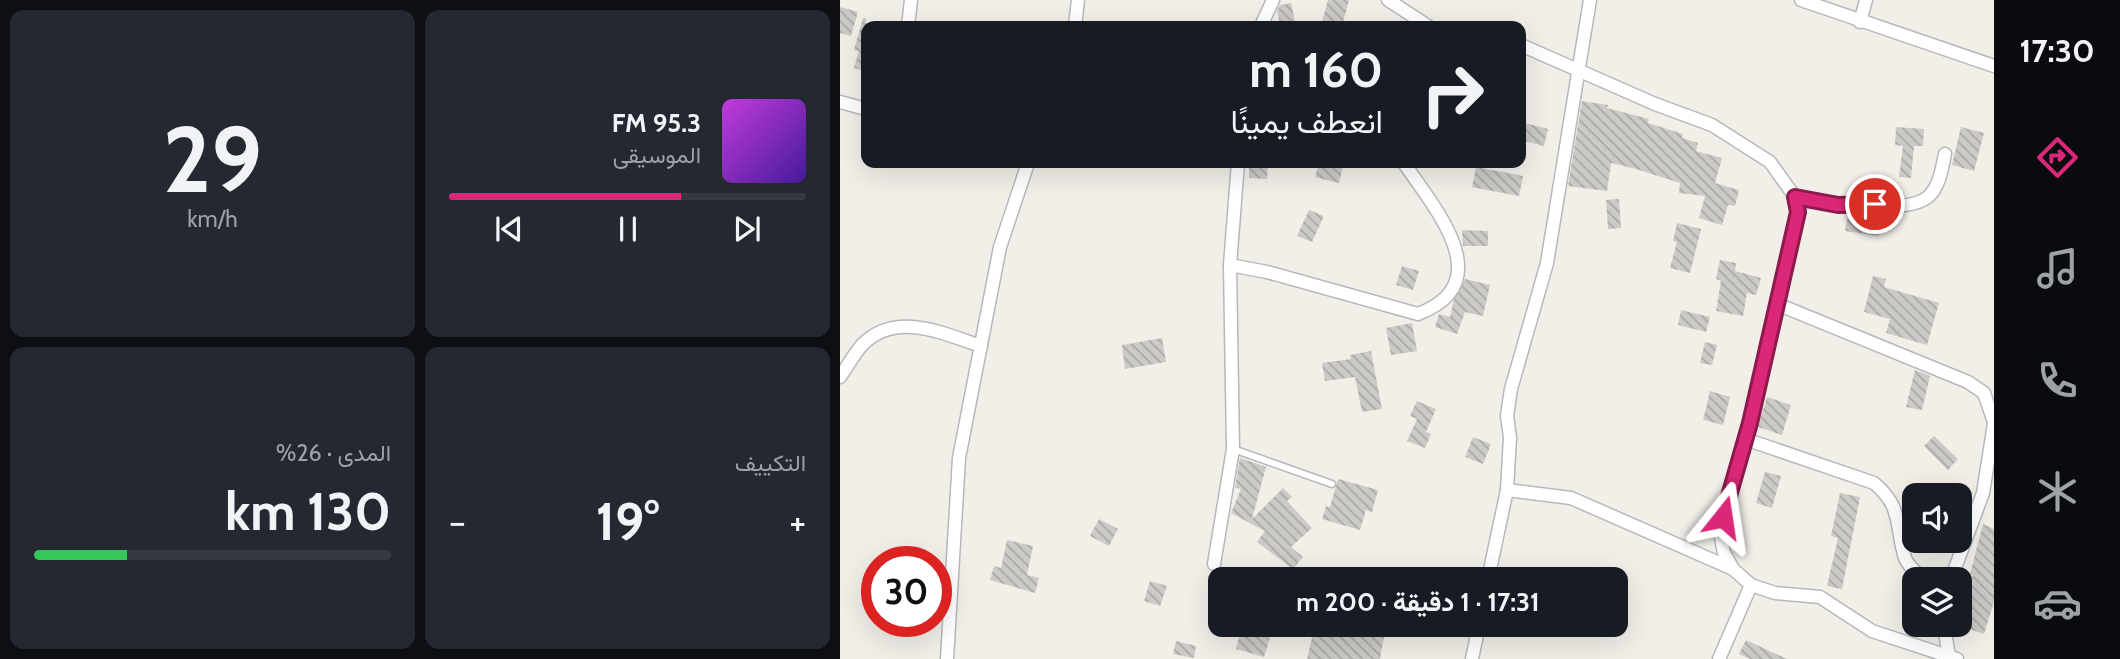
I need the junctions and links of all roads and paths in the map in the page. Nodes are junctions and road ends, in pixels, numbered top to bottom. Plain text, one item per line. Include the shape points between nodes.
1 (911, 0) edge
2 (1078, 0) edge
3 (1273, 0) edge
4 (1388, 0) edge
5 (1590, 0) edge
6 (1801, 0) edge
7 (1866, 0) edge
8 (909, 21) edge
9 (1076, 21) edge
10 (1263, 21) edge
11 (1420, 21) edge
12 (1860, 22) junction
13 (1526, 46) edge
14 (1994, 66) edge
15 (1578, 68) junction
16 (840, 102) edge
17 (861, 108) edge
18 (1945, 154) dead end
19 (1026, 168) edge
20 (1238, 168) edge
21 (1407, 168) edge
22 (1795, 197) junction
23 (1230, 265) junction
24 (1777, 303) junction
25 (981, 346) junction
26 (840, 377) edge
27 (1994, 423) edge
28 (1745, 439) junction
29 (1233, 449) junction
30 (1332, 484) dead end
31 (1507, 490) junction
32 (1214, 564) dead end
33 (1491, 567) edge
34 (1912, 567) edge
35 (1955, 567) edge
36 (1733, 569) junction
37 (1751, 584) junction
38 (1477, 637) edge
39 (1947, 637) edge
40 (1953, 658) edge
41 (947, 659) edge
42 (1472, 659) edge
43 (1719, 659) edge

1 - 8 street
2 - 9 street
3 - 10 street
4 - 11 street
5 - 15 street
6 - 12 street
7 - 12 street
12 - 14 street
13 - 15 street
15 - 22 street via 1712,125 1770,162
15 - 31 street via 1546,263 1511,389
16 - 17 street
18 - 22 street via 1939,179 1928,197 1909,206 1838,205
19 - 25 street via 1000,247
20 - 23 street
21 - 23 street via 1453,236 1457,250 1458,270 1451,289 1435,307 1418,314
22 - 24 street via 1798,212
23 - 29 street
24 - 27 street via 1968,382 1984,393
24 - 28 street
25 - 26 street via 918,325 892,328 864,344
25 - 41 street via 959,458
27 - 35 street via 1983,493
28 - 34 street via 1874,484 1890,497 1906,560
28 - 36 street via 1721,538
29 - 30 lane
29 - 32 street
31 - 33 street
31 - 36 street via 1571,498
36 - 37 street
37 - 40 street via 1775,593 1819,597 1872,631
37 - 43 street
38 - 42 street
39 - 40 street

